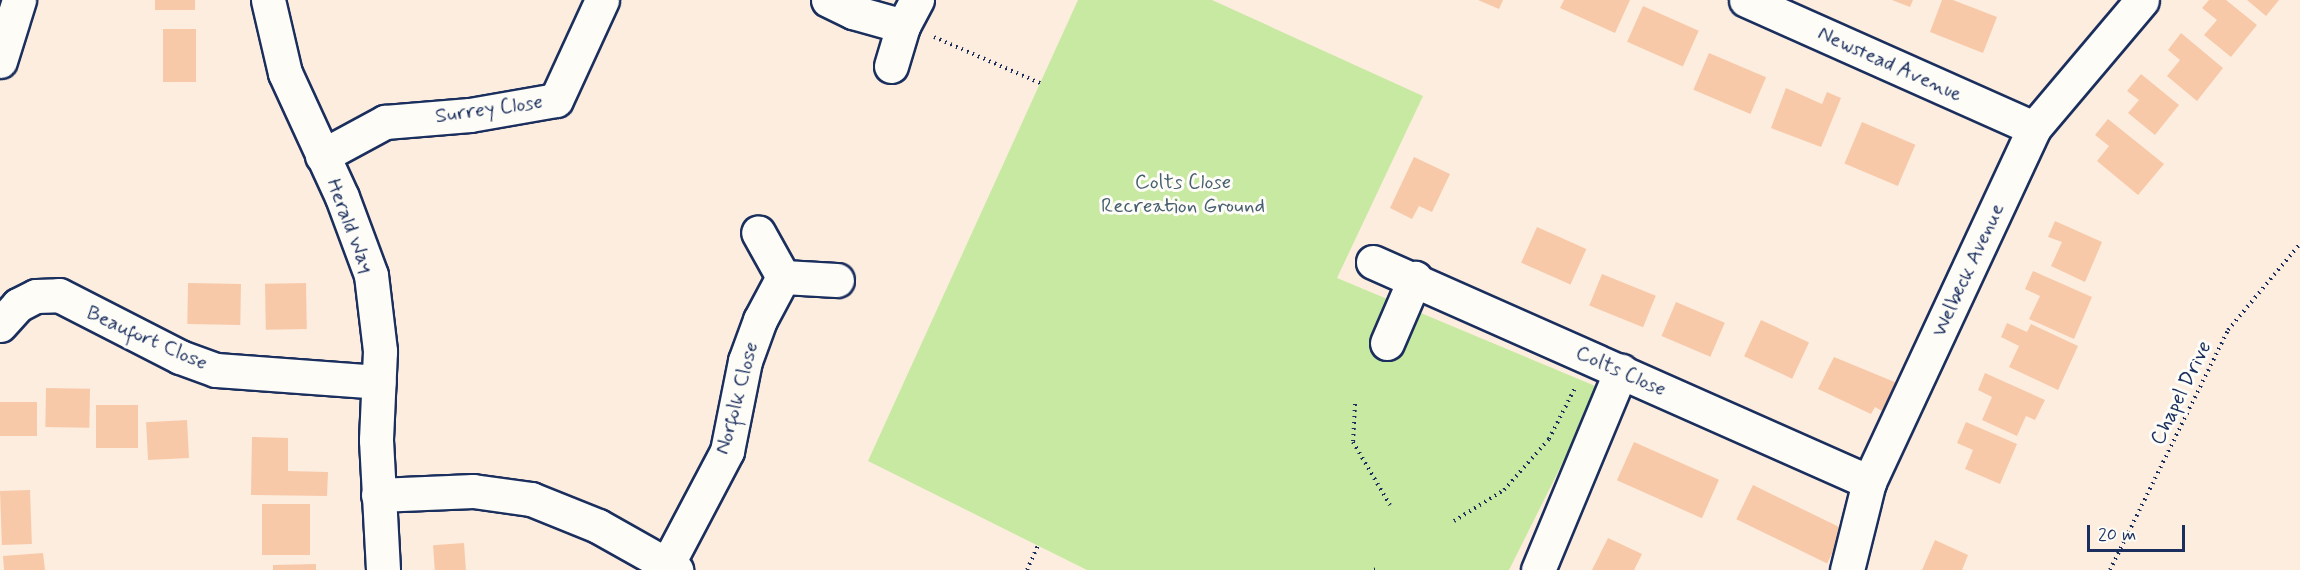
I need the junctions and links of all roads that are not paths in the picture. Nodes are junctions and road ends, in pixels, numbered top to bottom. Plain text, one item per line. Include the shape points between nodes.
1 (20, 0) edge
2 (268, 0) edge
3 (602, 0) edge
4 (828, 0) edge
5 (1746, 0) edge
6 (2142, 0) edge
7 (910, 13) edge
8 (0, 61) edge
9 (891, 66) dead end
10 (2034, 128) junction
11 (322, 156) junction
12 (758, 232) dead end
13 (1373, 261) dead end
14 (783, 277) junction
15 (1415, 278) junction
16 (837, 280) dead end
17 (0, 325) edge
18 (1387, 343) dead end
19 (1621, 371) junction
20 (379, 382) junction
21 (1869, 482) junction
22 (378, 495) junction
23 (671, 568) edge
24 (383, 570) edge
25 (1538, 570) edge
26 (1847, 570) edge

1 - 8 street
2 - 11 street, Herald Way via 285,73
3 - 11 street, Surrey Close via 556,100 470,115 385,122
4 - 7 street via 854,12
5 - 10 street, Newstead Avenue
6 - 10 street, Welbeck Avenue
7 - 9 street
10 - 21 street, Welbeck Avenue
11 - 20 street, Herald Way via 371,275 378,315
12 - 14 street
13 - 15 street, Colts Close
14 - 16 street
14 - 23 street, Norfolk Close via 760,320 745,361 727,451
15 - 18 street
15 - 19 street, Colts Close
17 - 20 street, Beaufort Close via 18,305 36,297 59,295 180,357 216,370
19 - 21 street, Colts Close
19 - 25 street
20 - 22 street, Herald Way
21 - 26 street, Welbeck Avenue
22 - 23 street via 473,491 531,499 598,526
22 - 24 street, Herald Way

